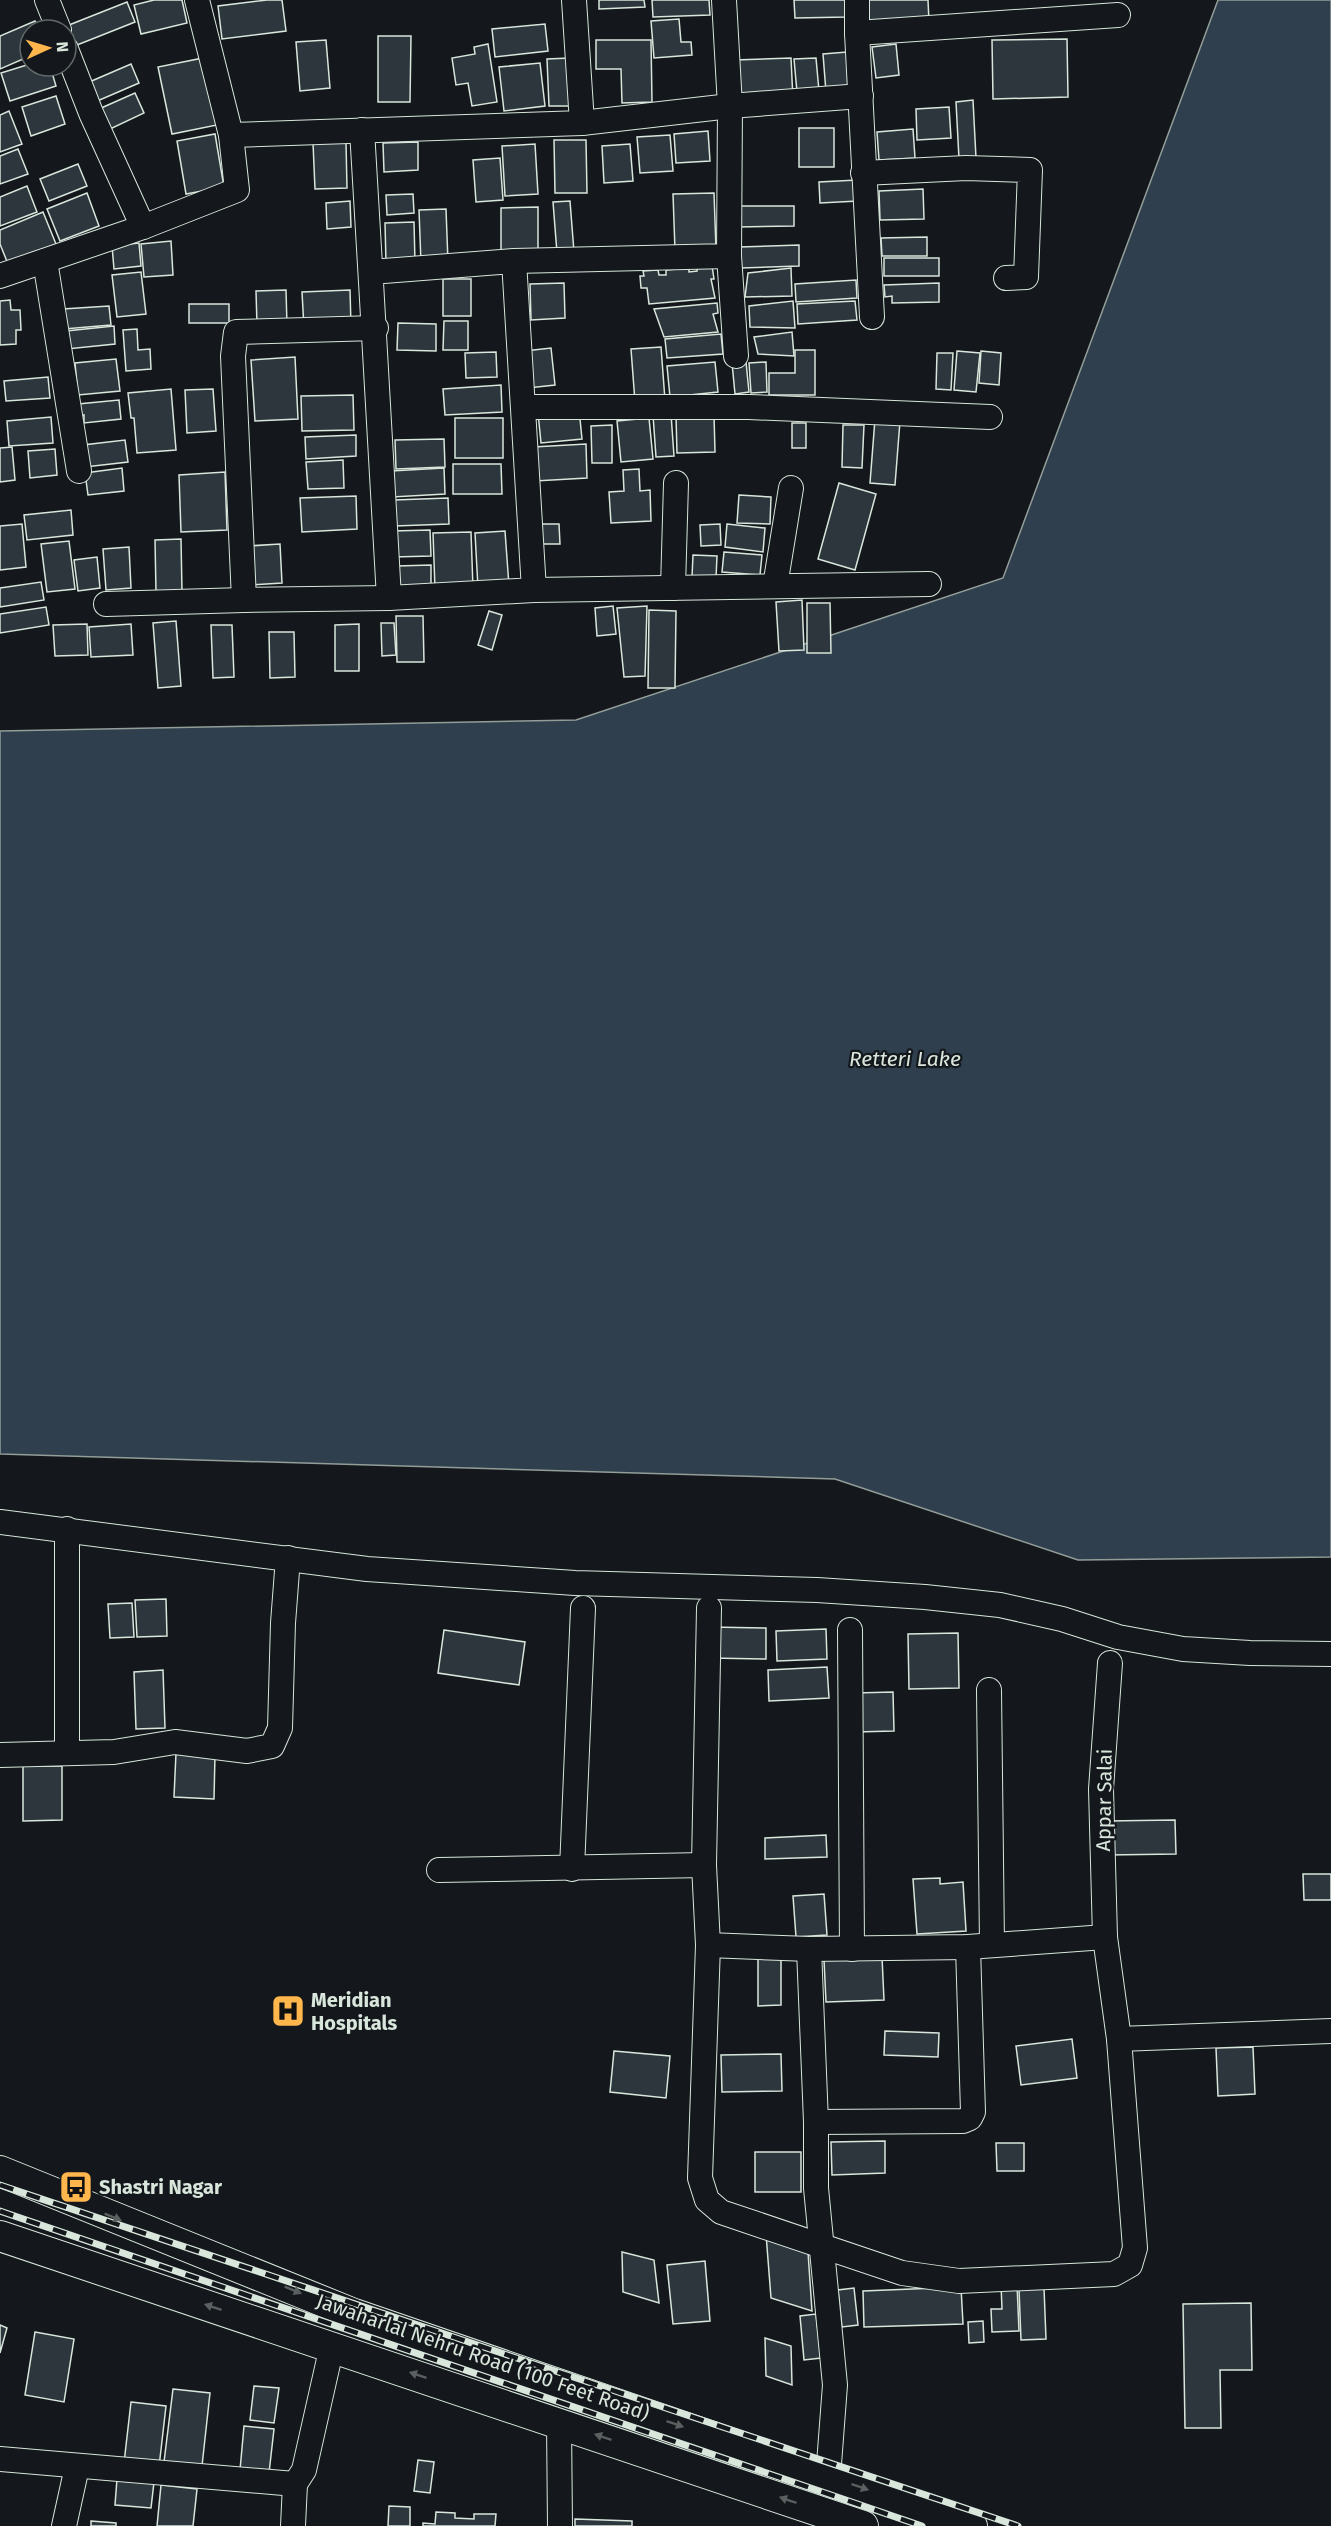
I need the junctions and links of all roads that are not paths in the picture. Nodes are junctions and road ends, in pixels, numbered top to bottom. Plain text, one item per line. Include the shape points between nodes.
1 (47, 0) edge
2 (197, 0) edge
3 (574, 0) edge
4 (724, 0) edge
5 (857, 0) edge
6 (1118, 15) dead end
7 (54, 18) edge
8 (857, 33) junction
9 (77, 78) edge
10 (861, 96) junction
11 (730, 106) junction
12 (582, 123) junction
13 (362, 130) junction
14 (231, 135) junction
15 (863, 172) junction
16 (144, 227) junction
17 (729, 256) junction
18 (45, 261) junction
19 (514, 261) junction
20 (2, 270) edge
21 (370, 272) junction
22 (1006, 278) dead end
23 (872, 317) dead end
24 (376, 328) junction
25 (736, 356) dead end
26 (525, 407) junction
27 (990, 417) dead end
28 (79, 471) dead end
29 (676, 483) dead end
30 (791, 488) dead end
31 (929, 584) dead end
32 (775, 586) junction
33 (673, 588) junction
34 (534, 590) junction
35 (389, 598) junction
36 (244, 600) junction
37 (106, 604) dead end
38 (0, 1522) edge
39 (67, 1529) junction
40 (288, 1558) junction
41 (582, 1608) dead end
42 (709, 1608) dead end
43 (850, 1630) dead end
44 (1331, 1654) edge
45 (1110, 1664) dead end
46 (989, 1690) dead end
47 (67, 1753) junction
48 (0, 1755) edge
49 (704, 1865) junction
50 (572, 1869) junction
51 (439, 1870) dead end
52 (1105, 1936) junction
53 (992, 1944) junction
54 (708, 1945) junction
55 (968, 1947) junction
56 (809, 1949) junction
57 (852, 1949) junction
58 (1331, 2031) edge
59 (1119, 2039) junction
60 (816, 2122) junction
61 (0, 2171) edge
62 (0, 2236) edge
63 (822, 2246) junction
64 (332, 2346) junction
65 (559, 2422) junction
66 (0, 2459) edge
67 (76, 2467) junction
68 (828, 2477) junction
69 (295, 2484) junction
70 (64, 2526) edge
71 (293, 2526) edge
72 (560, 2526) edge
73 (863, 2526) edge
74 (972, 2526) edge

1 - 7 street
2 - 14 street
3 - 12 street
4 - 11 street
5 - 8 street
6 - 8 street
8 - 10 street
9 - 16 street
10 - 11 street
10 - 15 street
11 - 12 street
11 - 17 street
12 - 13 street
13 - 14 street
13 - 21 street
14 - 16 street via 237,190
15 - 22 street via 1030,170 1026,277
15 - 23 street
16 - 18 street
17 - 19 street
17 - 25 street
18 - 20 street
18 - 28 street
19 - 21 street
19 - 26 street
21 - 24 street
24 - 35 street
24 - 36 street via 236,332 233,356
26 - 27 street via 749,407
26 - 34 street
29 - 33 street
30 - 32 street
31 - 32 street
32 - 33 street
33 - 34 street
34 - 35 street
35 - 36 street
36 - 37 street
38 - 39 street
39 - 40 street
39 - 47 street
40 - 44 street via 367,1569 575,1583 925,1597 1000,1605 1118,1637 1183,1649
40 - 47 street via 280,1728 272,1746 247,1751 175,1742 114,1752
41 - 50 street
42 - 49 street, Appar Salai
43 - 57 street
45 - 52 street, Appar Salai via 1101,1789
46 - 53 street
47 - 48 street
49 - 50 street
49 - 54 street, Appar Salai
50 - 51 street
52 - 53 street
52 - 59 street, Appar Salai
53 - 55 street
54 - 56 street
54 - 63 street, Appar Salai via 700,2178 707,2200 721,2212
55 - 57 street
55 - 60 street via 973,2112 970,2118
56 - 57 street
56 - 60 street
58 - 59 street
59 - 63 street, Appar Salai via 1135,2248 1130,2265 1114,2274 959,2281 902,2273
60 - 63 street via 816,2188
61 -> 68 main road, Jawaharlal Nehru Road (100 Feet Road) via 354,2314
64 -> 62 main road, Jawaharlal Nehru Road (100 Feet Road)
63 - 68 street via 835,2385
65 -> 64 main road, Jawaharlal Nehru Road (100 Feet Road)
64 - 69 street via 304,2470
65 - 72 street
73 -> 65 main road, Jawaharlal Nehru Road (100 Feet Road)
66 - 67 street
67 - 69 street
67 - 70 street
68 -> 74 main road, Jawaharlal Nehru Road (100 Feet Road)
69 - 71 street

